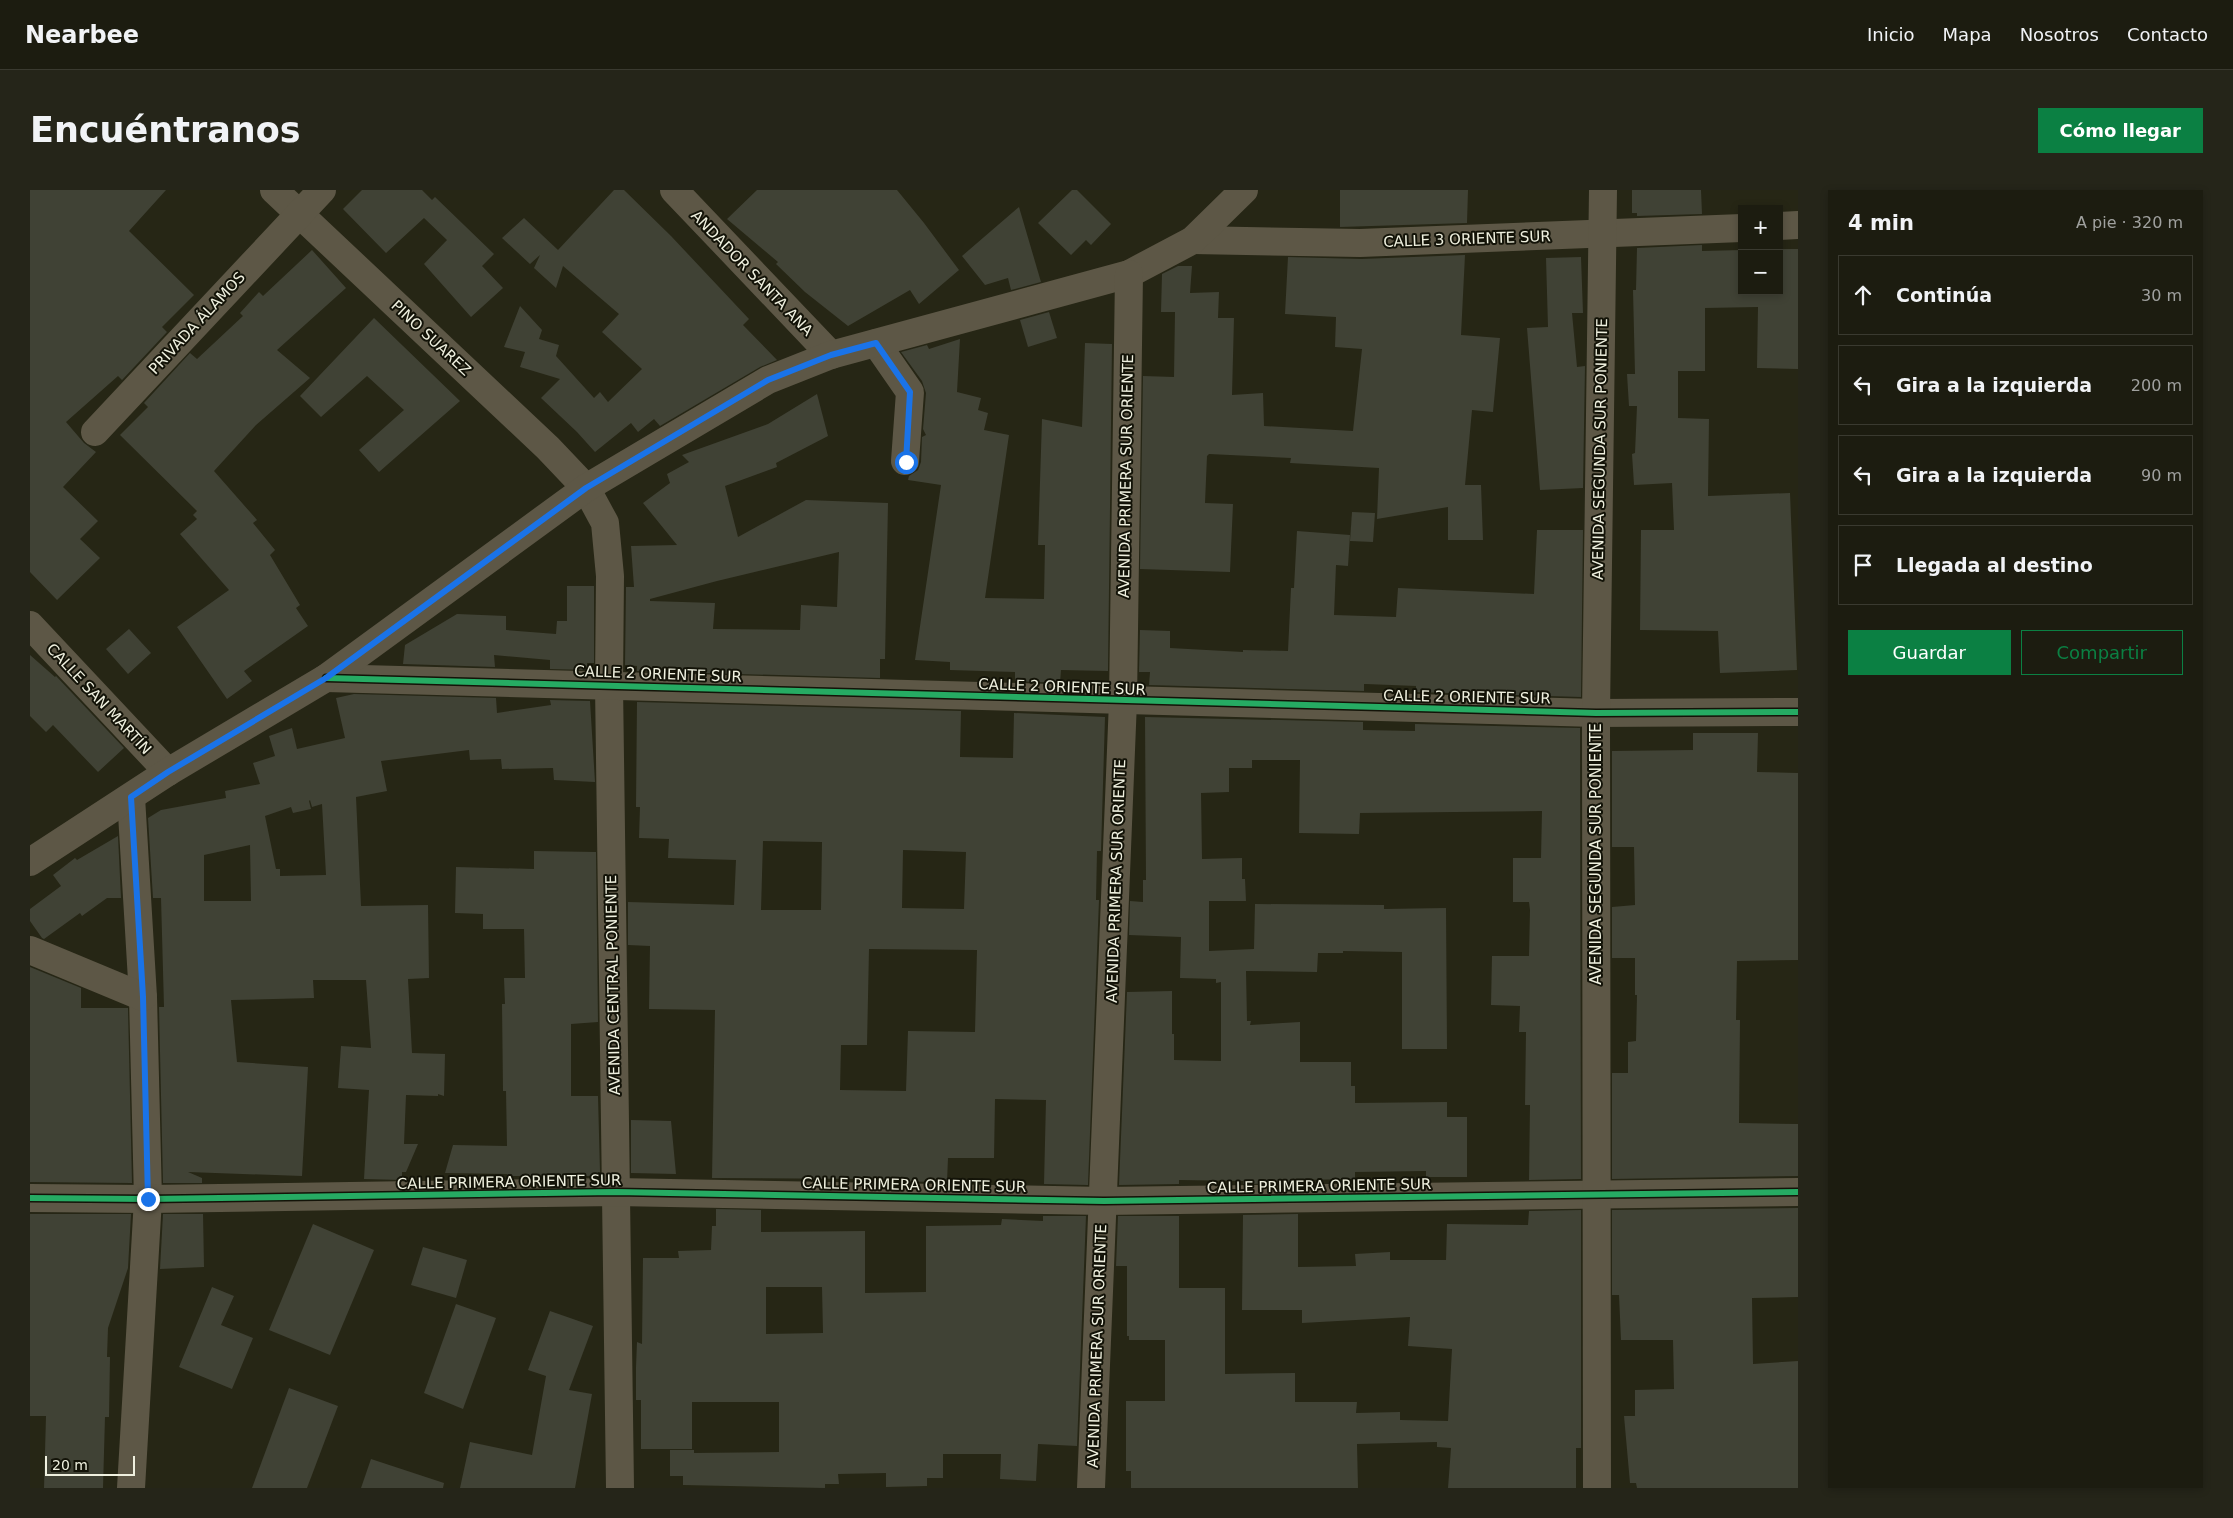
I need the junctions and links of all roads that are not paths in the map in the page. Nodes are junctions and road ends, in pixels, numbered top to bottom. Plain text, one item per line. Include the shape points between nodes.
1 (274, 190) edge
2 (322, 190) edge
3 (674, 190) edge
4 (1244, 190) edge
5 (1603, 190) edge
6 (298, 214) junction
7 (1783, 226) edge
8 (1798, 226) edge
9 (1738, 228) edge
10 (1603, 235) junction
11 (1193, 240) junction
12 (1129, 274) junction
13 (876, 343) junction
14 (831, 355) junction
15 (95, 432) dead end
16 (906, 462) dead end
17 (586, 488) junction
18 (30, 625) edge
19 (326, 678) junction
20 (609, 685) junction
21 (1122, 701) junction
22 (1798, 712) edge
23 (1596, 713) junction
24 (168, 772) junction
25 (131, 797) junction
26 (30, 862) edge
27 (30, 950) edge
28 (143, 997) junction
29 (616, 1192) junction
30 (1798, 1192) edge
31 (1596, 1195) junction
32 (30, 1198) edge
33 (148, 1199) junction
34 (1104, 1201) junction
35 (131, 1488) edge
36 (620, 1488) edge
37 (1091, 1488) edge
38 (1597, 1488) edge

1 - 6 street, PINO SUAREZ
2 - 6 street, PRIVADA ÁLAMOS
3 - 14 street, ANDADOR SANTA ANA
4 - 11 street
5 - 10 street, AVENIDA SEGUNDA SUR PONIENTE
6 - 15 street, PRIVADA ÁLAMOS
6 - 17 street, PINO SUAREZ via 548,448
7 - 8 street
9 - 10 street, CALLE 3 ORIENTE SUR
10 - 11 street, CALLE 3 ORIENTE SUR via 1360,243
10 - 23 street, AVENIDA SEGUNDA SUR PONIENTE
11 - 12 street
12 - 13 street
12 - 21 street, AVENIDA PRIMERA SUR ORIENTE
13 - 14 street
13 - 16 street via 910,392
14 - 17 street via 768,380
17 - 19 street
17 - 20 street, AVENIDA CENTRAL PONIENTE via 605,524 610,576
18 - 24 street, CALLE SAN MARTÍN
19 - 20 street, CALLE 2 ORIENTE SUR
19 - 24 street
20 - 21 street, CALLE 2 ORIENTE SUR
20 - 29 street, AVENIDA CENTRAL PONIENTE
21 - 23 street, CALLE 2 ORIENTE SUR
21 - 34 street, AVENIDA PRIMERA SUR ORIENTE
22 - 23 street, CALLE 2 ORIENTE SUR
23 - 31 street, AVENIDA SEGUNDA SUR PONIENTE
24 - 25 street
25 - 26 street
25 - 28 street
27 - 28 street
28 - 33 street
29 - 33 street, CALLE PRIMERA ORIENTE SUR
29 - 34 street, CALLE PRIMERA ORIENTE SUR
29 - 36 street, AVENIDA CENTRAL PONIENTE
30 - 31 street, CALLE PRIMERA ORIENTE SUR
31 - 34 street, CALLE PRIMERA ORIENTE SUR
31 - 38 street, AVENIDA SEGUNDA SUR PONIENTE
32 - 33 street, CALLE PRIMERA ORIENTE SUR
33 - 35 street
34 - 37 street, AVENIDA PRIMERA SUR ORIENTE

